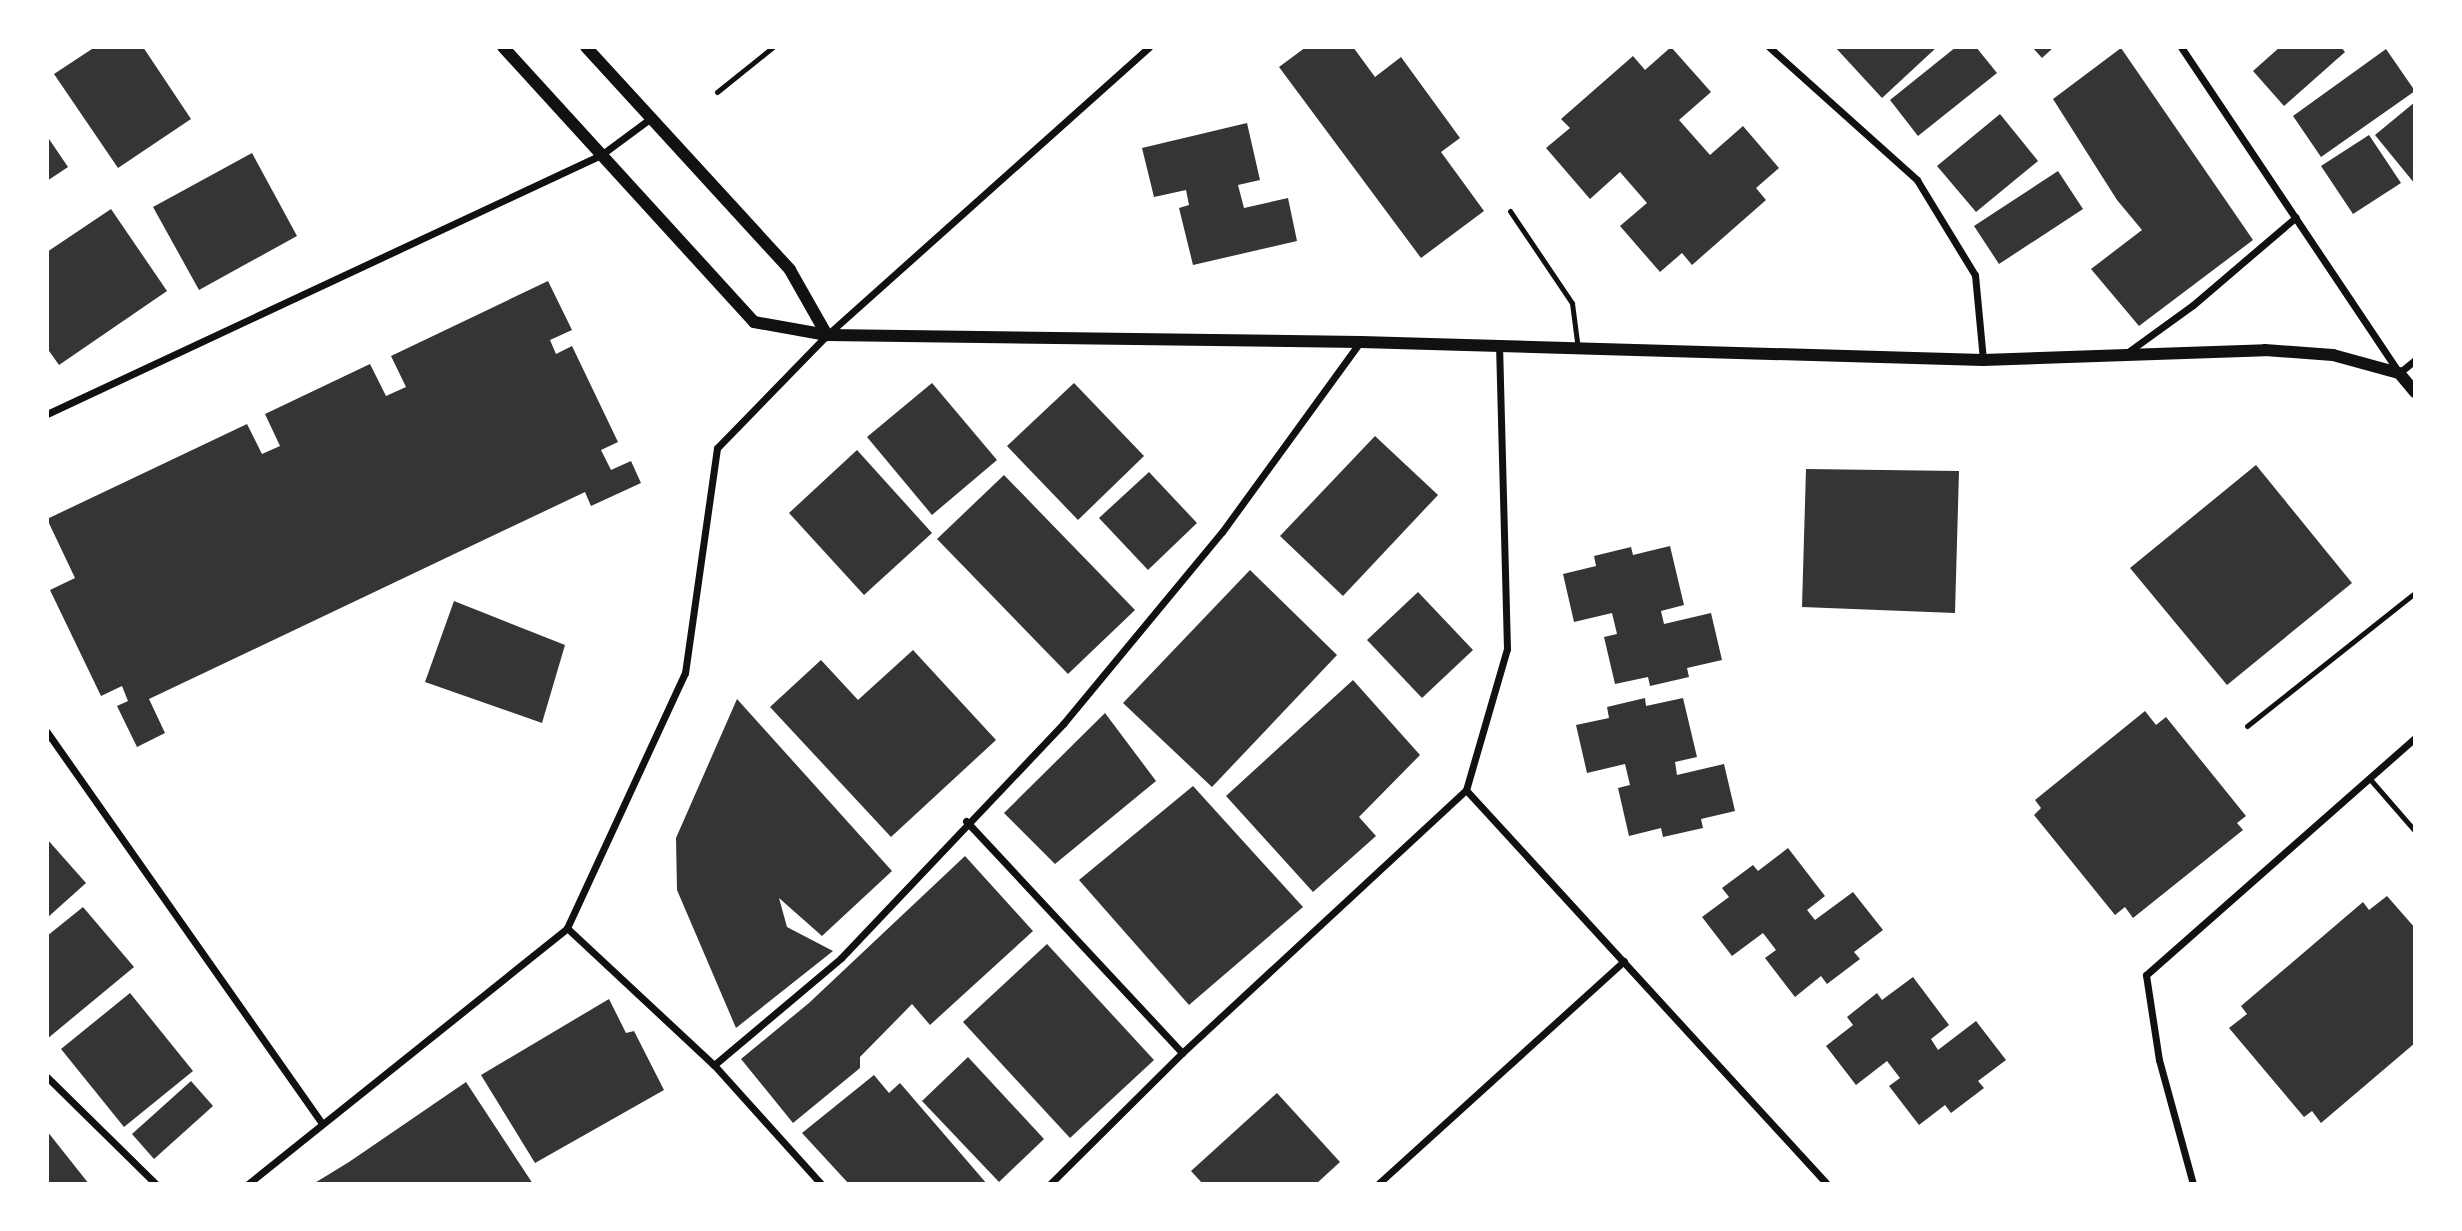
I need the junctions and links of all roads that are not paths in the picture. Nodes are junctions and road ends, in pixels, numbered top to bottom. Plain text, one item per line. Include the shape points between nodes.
1 (503, 47) edge
2 (586, 47) edge
3 (773, 47) edge
4 (1149, 47) edge
5 (1769, 47) edge
6 (2181, 47) edge
7 (718, 92) dead end
8 (651, 118) junction
9 (601, 155) junction
10 (1510, 211) dead end
11 (2296, 217) junction
12 (827, 335) junction
13 (1361, 342) junction
14 (1499, 348) junction
15 (1578, 351) junction
16 (2128, 352) junction
17 (1983, 360) junction
18 (2415, 360) edge
19 (2399, 373) junction
20 (2415, 392) edge
21 (47, 414) edge
22 (2415, 593) edge
23 (2247, 726) dead end
24 (47, 732) edge
25 (2415, 738) edge
26 (2369, 778) junction
27 (1466, 790) junction
28 (967, 821) junction
29 (2415, 831) edge
30 (567, 928) junction
31 (1624, 961) junction
32 (1182, 1053) junction
33 (714, 1065) junction
34 (47, 1077) edge
35 (323, 1124) junction
36 (156, 1184) edge
37 (248, 1184) edge
38 (821, 1184) edge
39 (1051, 1184) edge
40 (1378, 1184) edge
41 (1827, 1184) edge
42 (2193, 1184) edge

1 - 9 street
2 - 8 street
3 - 7 lane
4 - 12 street
5 - 17 street via 1917,180 1975,275
6 - 11 street
8 - 9 street
8 - 12 street via 790,270
9 - 12 street via 754,322
9 - 21 street
10 - 15 lane via 1572,303
11 - 16 street via 2193,305
11 - 19 street
12 - 13 street
12 - 30 street via 717,448 685,673
13 - 14 street
13 - 28 street via 1223,532 1063,723
14 - 15 street
14 - 27 street via 1507,649
15 - 17 street
16 - 17 street
16 - 19 street via 2264,350 2333,355
18 - 19 street
19 - 20 street
22 - 23 lane
24 - 35 street
25 - 26 street
26 - 29 lane
26 - 42 street via 2146,975 2159,1060
27 - 31 street
27 - 32 street
28 - 32 street
28 - 33 street via 841,958
30 - 33 street
30 - 35 street
31 - 40 street
31 - 41 street
32 - 39 street
33 - 38 street
34 - 36 street
35 - 37 street

